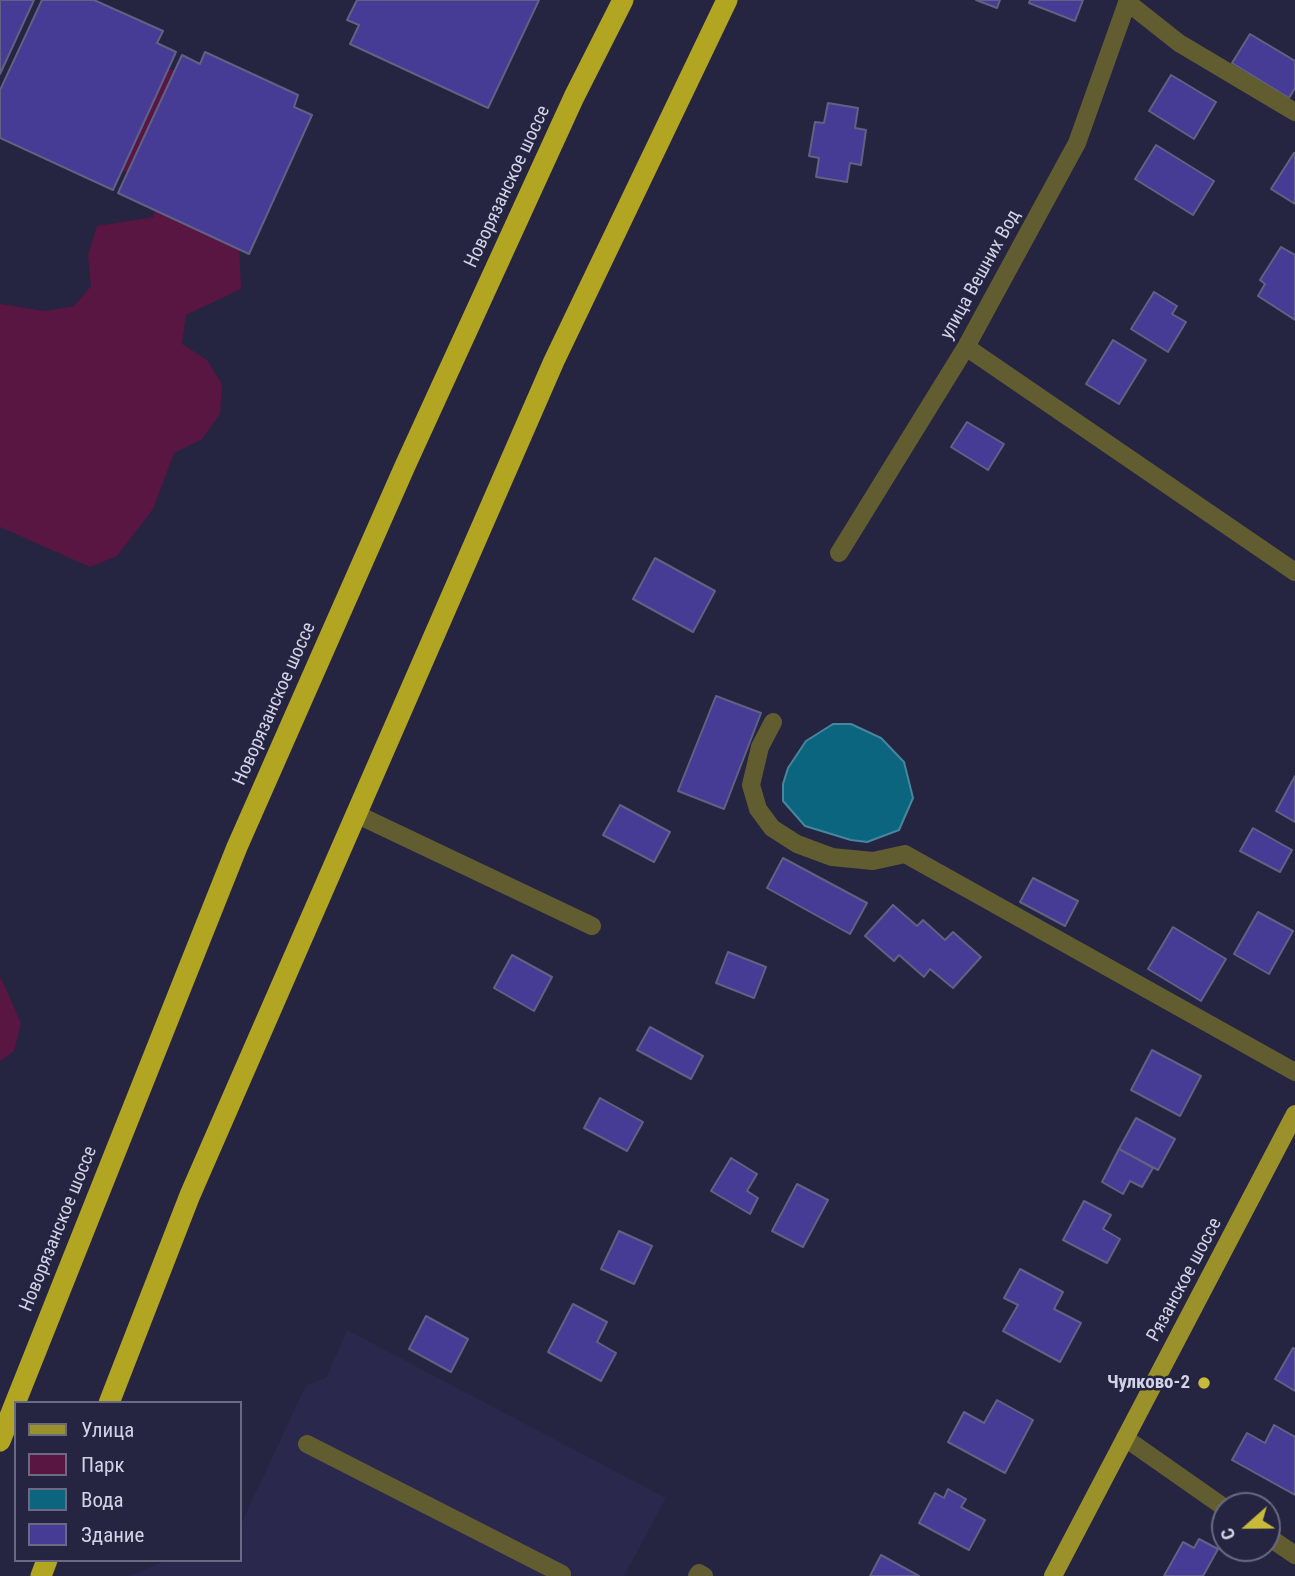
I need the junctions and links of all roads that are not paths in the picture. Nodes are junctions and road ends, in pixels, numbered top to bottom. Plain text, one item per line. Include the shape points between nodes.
1 (623, 0) edge
2 (727, 0) edge
3 (1127, 1) edge
4 (1295, 112) edge
5 (967, 347) junction
6 (839, 553) dead end
7 (1295, 572) edge
8 (773, 722) dead end
9 (356, 814) junction
10 (592, 926) dead end
11 (1295, 1072) edge
12 (1295, 1114) edge
13 (16, 1401) edge
14 (110, 1401) edge
15 (14, 1406) edge
16 (1125, 1438) junction
17 (0, 1441) edge
18 (307, 1444) dead end
19 (1211, 1498) edge
20 (561, 1576) edge
21 (697, 1576) edge
22 (704, 1576) edge
23 (1053, 1576) edge

1 - 13 highway, Новорязанское шоссе via 405,466 237,848
2 - 9 highway via 554,361
3 - 4 street via 1179,43
3 - 5 street, улица Вешних Вод via 1077,143
5 - 6 street, улица Вешних Вод
5 - 7 street
8 - 11 street via 760,747 751,785 758,809 772,828 797,844 832,857 873,861 905,854
9 - 10 street
9 - 14 highway via 190,1195
12 - 16 main road, Рязанское шоссе
15 - 17 highway, Новорязанское шоссе
16 - 19 street
16 - 23 main road, Рязанское шоссе
18 - 20 street
21 - 22 street

